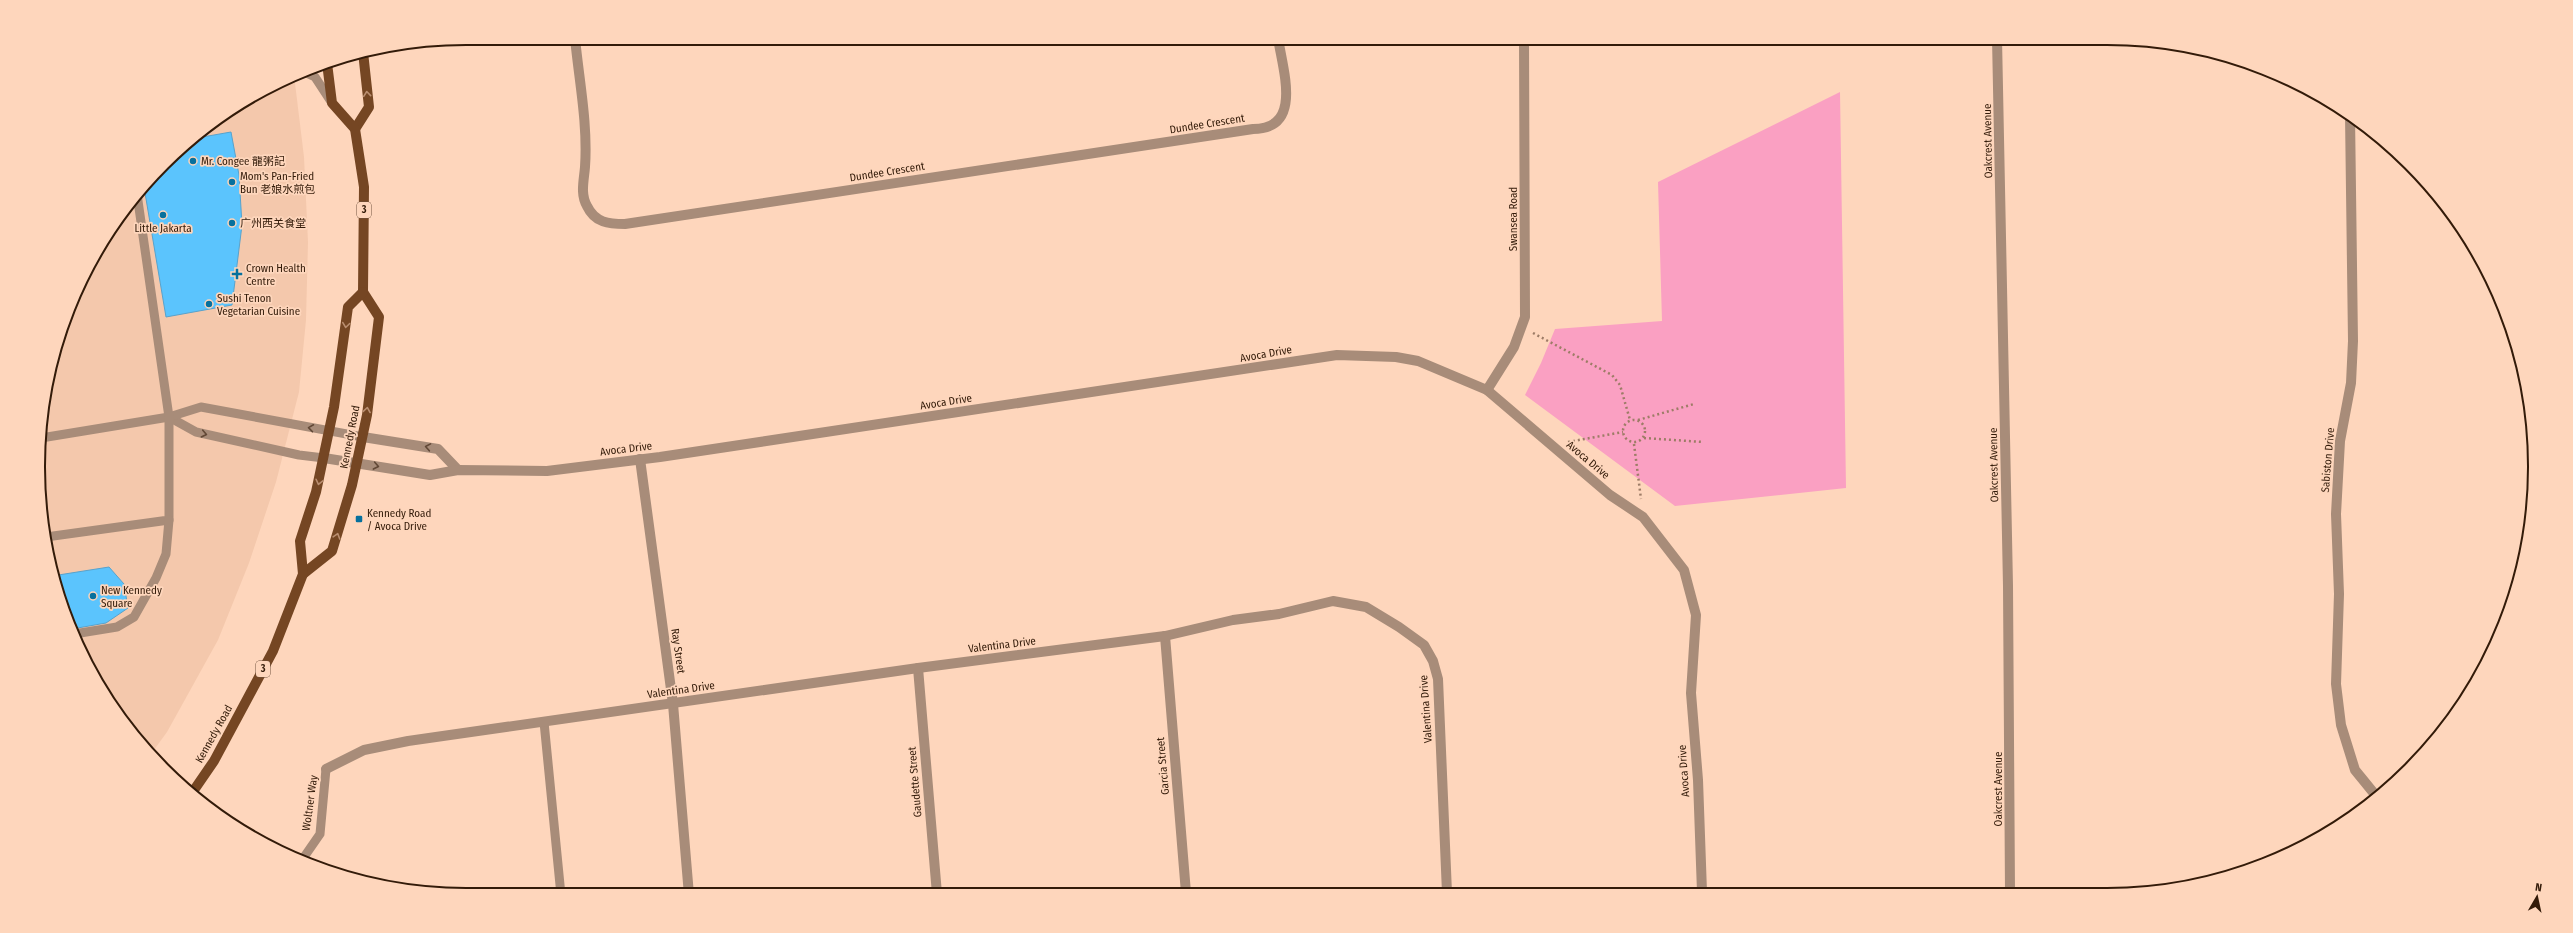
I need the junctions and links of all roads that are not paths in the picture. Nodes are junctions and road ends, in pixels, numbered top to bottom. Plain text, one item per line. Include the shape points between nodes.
1 (576, 45) edge
2 (1279, 45) edge
3 (1524, 45) edge
4 (1997, 45) edge
5 (364, 58) edge
6 (328, 68) edge
7 (310, 75) edge
8 (332, 103) junction
9 (2350, 123) edge
10 (355, 129) junction
11 (138, 203) edge
12 (363, 292) junction
13 (1487, 390) junction
14 (169, 418) junction
15 (330, 430) junction
16 (46, 437) edge
17 (363, 437) junction
18 (324, 458) junction
19 (640, 459) junction
20 (358, 462) junction
21 (458, 470) junction
22 (170, 520) junction
23 (51, 536) edge
24 (303, 574) junction
25 (79, 633) edge
26 (1165, 636) junction
27 (918, 668) junction
28 (673, 704) junction
29 (544, 722) junction
30 (326, 769) joint
31 (195, 788) edge
32 (2373, 793) edge
33 (305, 856) edge
34 (560, 888) edge
35 (688, 888) edge
36 (936, 888) edge
37 (1186, 888) edge
38 (1447, 888) edge
39 (1702, 888) edge
40 (2010, 888) edge

1 - 2 street, Dundee Crescent via 586,143 583,194 586,206 595,218 609,224 1253,129 1267,129 1284,115 1287,99
3 - 13 street, Swansea Road via 1525,317 1514,347
4 - 40 street, Oakcrest Avenue via 2008,570
10 -> 5 main road via 368,107
6 - 8 main road
7 - 8 lane via 315,77
8 - 10 main road
9 - 32 street, Sabiston Drive via 2353,341 2351,384 2340,441 2336,514 2339,594 2336,684 2341,725 2352,763
10 - 12 main road, 3 via 364,187
11 - 14 lane
12 -> 15 main road, Kennedy Road / 3 via 348,307
17 -> 12 main road, Kennedy Road via 379,317
13 - 19 street, Avoca Drive via 1418,361 1396,357 1337,355
13 - 39 street, Avoca Drive via 1610,494 1643,517 1684,570 1696,615 1691,693 1698,780
15 -> 14 lane via 200,407
14 - 16 lane
14 -> 18 lane via 196,432 299,455
14 - 22 lane
15 - 17 lane
15 - 18 main road, Kennedy Road / 3
17 - 20 main road, Kennedy Road
21 -> 17 street via 438,449
18 - 20 street, Avoca Drive
18 -> 24 main road, Kennedy Road / 3 via 300,541
19 - 21 street, Avoca Drive via 547,471
19 - 28 street, Ray Street
20 -> 21 street, Avoca Drive via 430,475
24 -> 20 main road, Kennedy Road via 332,551
22 - 23 lane
22 - 25 lane via 166,554 134,617 118,627
24 - 31 main road, Kennedy Road / 3 via 273,651 214,761
26 - 27 street, Valentina Drive
26 - 37 street, Garcia Street
26 - 38 street, Valentina Drive via 1333,601 1366,607 1424,645 1433,661 1438,679
27 - 28 street, Valentina Drive
27 - 36 street, Gaudette Street
28 - 29 street, Valentina Drive
28 - 35 street, Ray Street
29 - 30 street, Valentina Drive via 408,741 364,750
29 - 34 lane
30 - 33 lane, Woltner Way via 320,834

